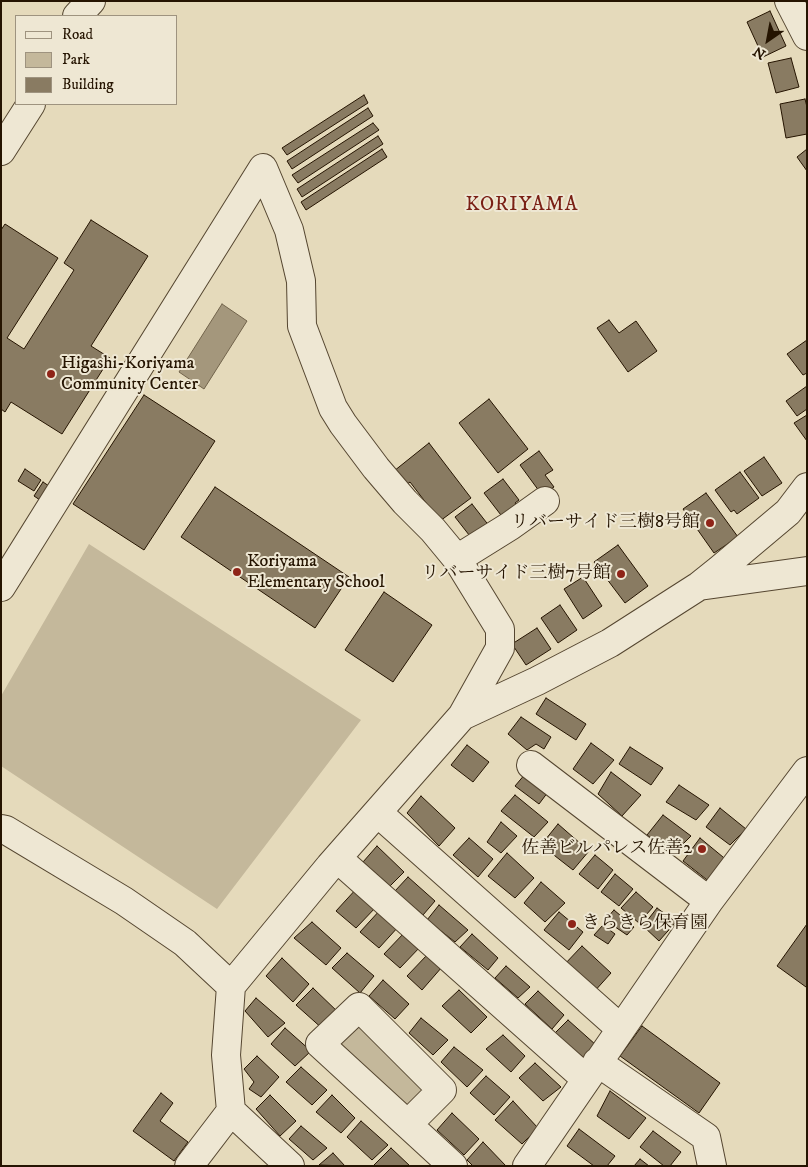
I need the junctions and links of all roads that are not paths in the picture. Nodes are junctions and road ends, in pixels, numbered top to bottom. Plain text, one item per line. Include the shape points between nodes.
1 (91, 1) edge
2 (789, 1) edge
3 (78, 15) edge
4 (807, 36) edge
5 (30, 105) edge
6 (1, 151) edge
7 (807, 487) edge
8 (545, 501) dead end
9 (457, 559) junction
10 (807, 571) edge
11 (699, 586) junction
12 (1, 587) edge
13 (462, 716) junction
14 (531, 765) dead end
15 (807, 771) edge
16 (378, 813) junction
17 (1, 828) edge
18 (337, 858) junction
19 (709, 901) junction
20 (231, 986) junction
21 (620, 1029) junction
22 (592, 1070) junction
23 (231, 1111) junction
24 (408, 1124) dead end
25 (189, 1166) edge
26 (290, 1166) edge
27 (453, 1166) edge
28 (527, 1166) edge
29 (712, 1166) edge

1 - 3 street
2 - 4 street
5 - 6 street
7 - 11 street via 788,512
8 - 9 street
9 - 12 street via 376,468 332,408 302,326 301,281 289,230 263,168
9 - 13 street via 500,630 500,648
10 - 11 street
11 - 13 street via 610,643
13 - 16 street
14 - 19 street
15 - 19 street
16 - 18 street
16 - 21 street
17 - 20 street via 124,901 185,942
18 - 20 street
18 - 22 street
19 - 21 street
20 - 23 street via 226,1055
21 - 22 street
22 - 28 street
22 - 29 street via 706,1137
23 - 25 street
23 - 26 street
24 - 27 street

